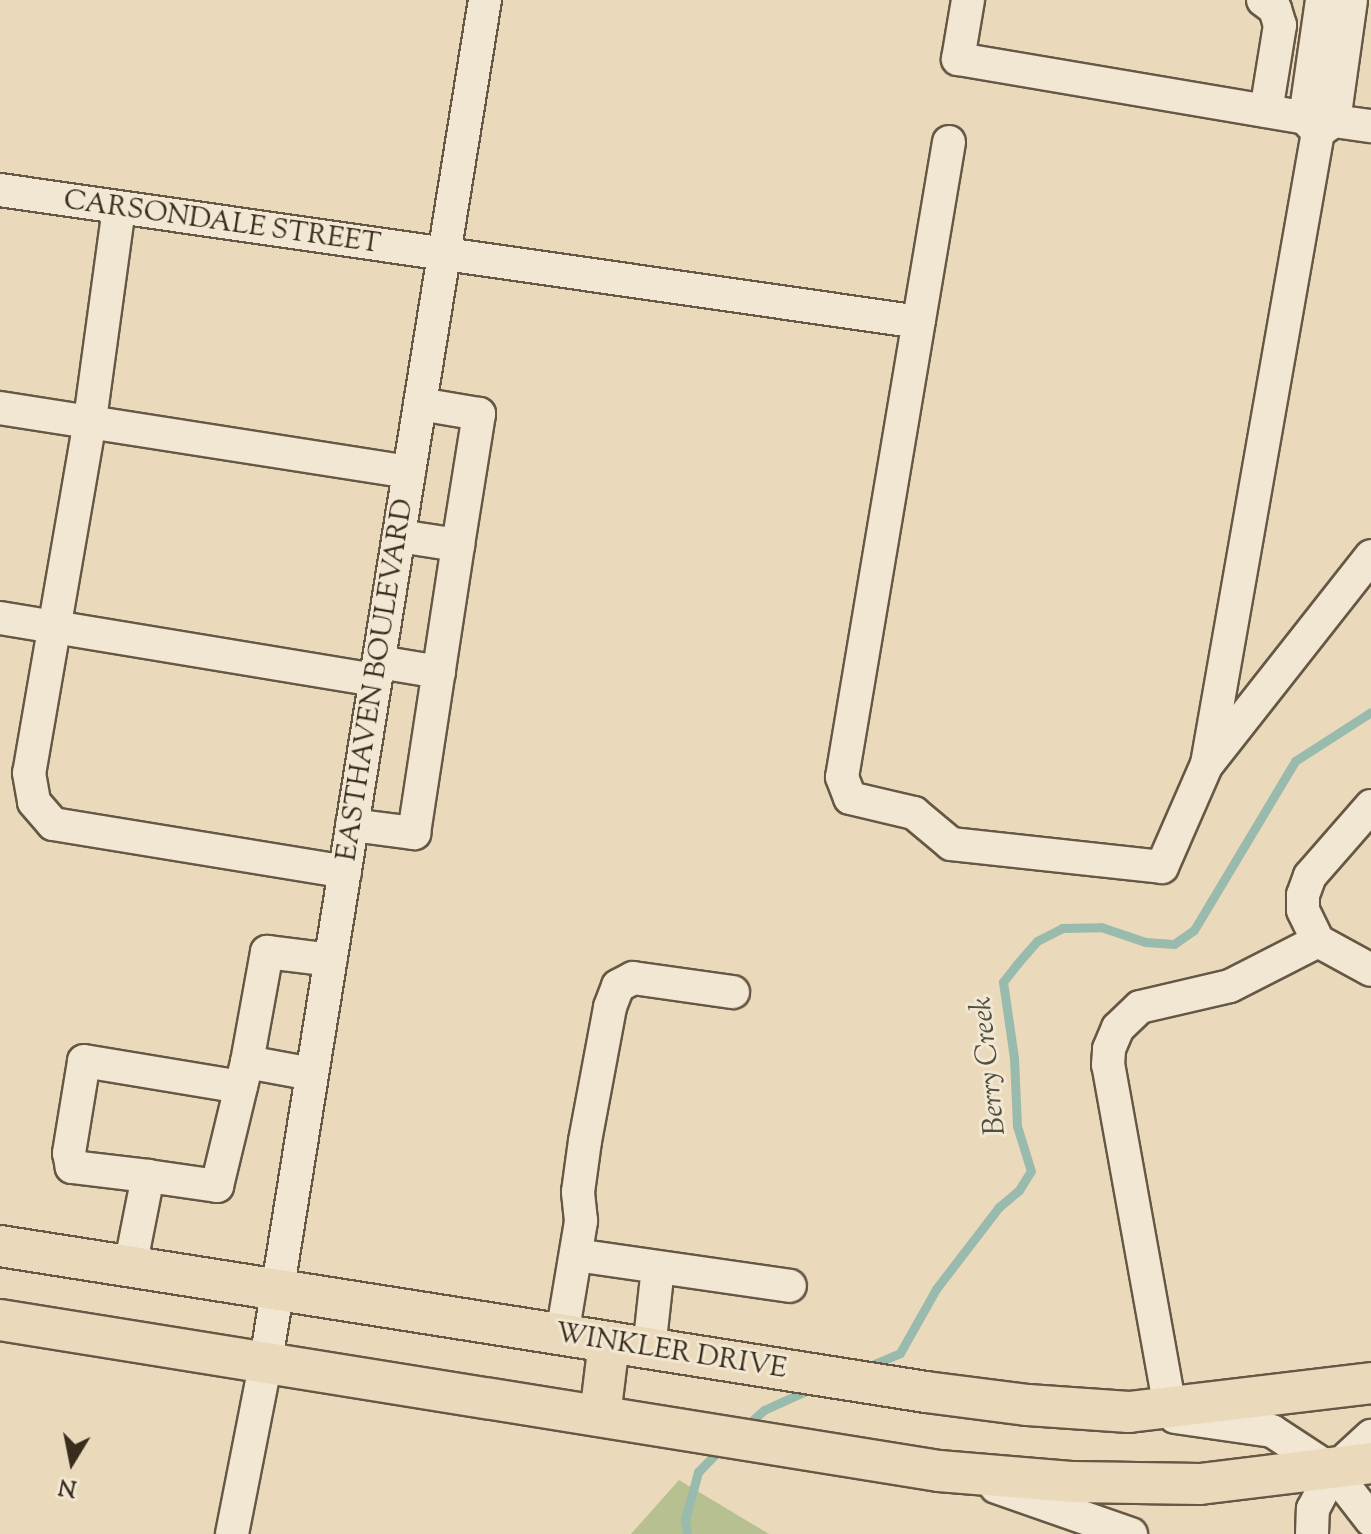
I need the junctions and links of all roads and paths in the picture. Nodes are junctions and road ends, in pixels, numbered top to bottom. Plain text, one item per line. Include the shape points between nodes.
1 (485, 0) edge
2 (968, 0) edge
3 (1263, 0) edge
4 (1322, 0) edge
5 (1351, 0) edge
6 (1266, 111) junction
7 (1319, 124) junction
8 (1371, 126) edge
9 (949, 142) dead end
10 (0, 190) edge
11 (119, 208) junction
12 (444, 256) junction
13 (919, 322) junction
14 (420, 404) junction
15 (0, 408) edge
16 (90, 421) junction
17 (409, 472) junction
18 (399, 536) junction
19 (458, 545) junction
20 (1371, 556) edge
21 (0, 618) edge
22 (55, 628) junction
23 (377, 671) junction
24 (439, 672) junction
25 (1207, 764) junction
26 (1371, 806) edge
27 (352, 825) junction
28 (345, 872) junction
29 (1318, 941) junction
30 (331, 960) junction
31 (1371, 970) edge
32 (733, 992) dead end
33 (244, 1074) junction
34 (312, 1074) junction
35 (148, 1176) junction
36 (0, 1246) edge
37 (576, 1255) junction
38 (130, 1267) junction
39 (658, 1267) junction
40 (790, 1286) dead end
41 (277, 1290) junction
42 (0, 1320) edge
43 (562, 1335) junction
44 (609, 1343) junction
45 (649, 1349) junction
46 (266, 1361) junction
47 (1371, 1383) edge
48 (1170, 1408) junction
49 (1129, 1412) junction
50 (600, 1416) junction
51 (1371, 1436) edge
52 (1371, 1463) edge
53 (939, 1471) junction
54 (1333, 1471) junction
55 (1371, 1520) edge
56 (232, 1534) edge
57 (1131, 1534) edge
58 (1312, 1534) edge

1 - 12 street, EASTHAVEN BOULEVARD
2 - 6 street via 958,59
3 - 6 street via 1275,9 1280,25
4 - 7 street
5 - 7 street
6 - 7 street
7 - 8 street
7 - 25 street
9 - 13 street
10 - 11 street, CARSONDALE STREET
11 - 12 street, CARSONDALE STREET
11 - 16 street
12 - 13 street, CARSONDALE STREET
12 - 14 street, EASTHAVEN BOULEVARD
13 - 25 street via 842,777 850,798 914,813 951,844 1162,867
14 - 17 street, EASTHAVEN BOULEVARD
14 - 19 street via 479,414
15 - 16 street
16 - 17 street
16 - 22 street
17 - 18 street, EASTHAVEN BOULEVARD
18 - 19 street
18 - 23 street, EASTHAVEN BOULEVARD
19 - 24 street
20 - 25 street
21 - 22 street
22 - 23 street
22 - 28 street via 29,773 34,802 53,824
23 - 24 street
23 - 27 street, EASTHAVEN BOULEVARD
24 - 27 street via 414,833
26 - 29 street via 1310,876 1303,910
27 - 28 street, EASTHAVEN BOULEVARD
28 - 30 street, EASTHAVEN BOULEVARD
29 - 31 street
29 - 48 street via 1230,986 1140,1007 1118,1028 1109,1049
30 - 33 street via 267,952
30 - 34 street, EASTHAVEN BOULEVARD
32 - 37 street via 633,978 618,986 585,1141
33 - 34 street
33 - 35 street via 217,1186
33 - 35 street via 84,1061 69,1153 72,1167
34 - 41 street, EASTHAVEN BOULEVARD
35 - 38 street
36 - 38 main road, WINKLER DRIVE
37 - 39 street
37 - 43 street
38 - 41 main road, WINKLER DRIVE
39 - 40 street
39 - 45 street
41 - 43 main road, WINKLER DRIVE
41 - 46 street, EASTHAVEN BOULEVARD
42 - 46 main road
43 - 44 main road, WINKLER DRIVE
44 - 45 main road, WINKLER DRIVE
44 - 50 main road
45 - 49 main road, WINKLER DRIVE via 926,1392
46 - 50 main road
46 - 56 street, EASTHAVEN BOULEVARD
47 - 48 main road
48 - 49 main road
49 - 54 street, WINKLER DRIVE via 1272,1431
50 - 53 main road
51 - 54 street
52 - 54 main road
53 - 54 main road via 1074,1482 1200,1484
53 - 57 street via 1028,1495
54 - 55 street, WINKLER DRIVE
54 - 58 street via 1313,1509

